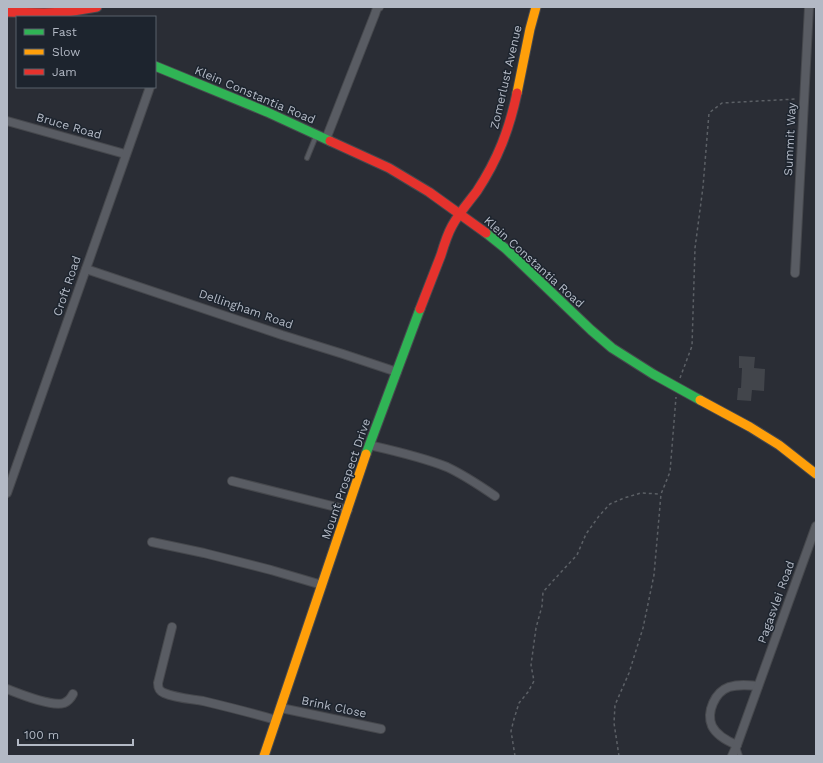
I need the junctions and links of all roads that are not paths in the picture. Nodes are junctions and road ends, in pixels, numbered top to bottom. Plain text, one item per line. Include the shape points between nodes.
1 (97, 7) edge
2 (379, 7) edge
3 (536, 7) edge
4 (809, 7) edge
5 (7, 12) edge
6 (68, 14) edge
7 (78, 14) edge
8 (90, 16) edge
9 (156, 68) edge
10 (150, 88) edge
11 (7, 122) edge
12 (316, 134) junction
13 (326, 139) junction
14 (125, 154) junction
15 (307, 158) dead end
16 (460, 213) junction
17 (86, 269) junction
18 (795, 273) dead end
19 (397, 372) junction
20 (370, 445) junction
21 (816, 474) edge
22 (232, 481) dead end
23 (7, 493) edge
24 (495, 496) dead end
25 (348, 510) junction
26 (816, 526) edge
27 (152, 542) dead end
28 (322, 585) junction
29 (172, 627) dead end
30 (758, 686) junction
31 (7, 689) edge
32 (73, 694) dead end
33 (281, 708) junction
34 (276, 720) junction
35 (381, 730) dead end
36 (737, 745) junction
37 (264, 756) edge
38 (732, 756) edge
39 (740, 756) edge

1 - 7 street
1 - 8 street
2 - 13 street
3 - 16 street, Zomerlust Avenue via 510,124 491,168
4 - 18 street, Summit Way
5 - 6 street
6 - 7 street
9 - 12 street, Klein Constantia Road
10 - 14 street, Croft Road
11 - 14 street, Bruce Road
12 - 13 street, Klein Constantia Road
12 - 15 lane
13 - 16 street, Klein Constantia Road via 388,168
14 - 17 street, Croft Road
16 - 19 street, Mount Prospect Drive via 450,230
16 - 21 street, Klein Constantia Road via 506,249 612,348 648,371 750,427 779,445
17 - 19 street, Dellingham Road
17 - 23 street, Croft Road
19 - 20 street, Mount Prospect Drive
20 - 24 street via 446,467
20 - 25 street, Mount Prospect Drive
22 - 25 street
25 - 28 street, Mount Prospect Drive
26 - 30 street, Pagasvlei Road
27 - 28 street via 271,570
28 - 33 street, Mount Prospect Drive
29 - 34 street via 158,683 159,690 173,696 230,707
30 - 36 street, Pagasvlei Road
30 - 36 street via 729,687 720,692 710,712 712,726 721,736
31 - 32 street via 56,703 68,701
33 - 34 street, Mount Prospect Drive
33 - 35 street, Brink Close
34 - 37 street, Mount Prospect Drive
36 - 38 street, Pagasvlei Road
36 - 39 lane

